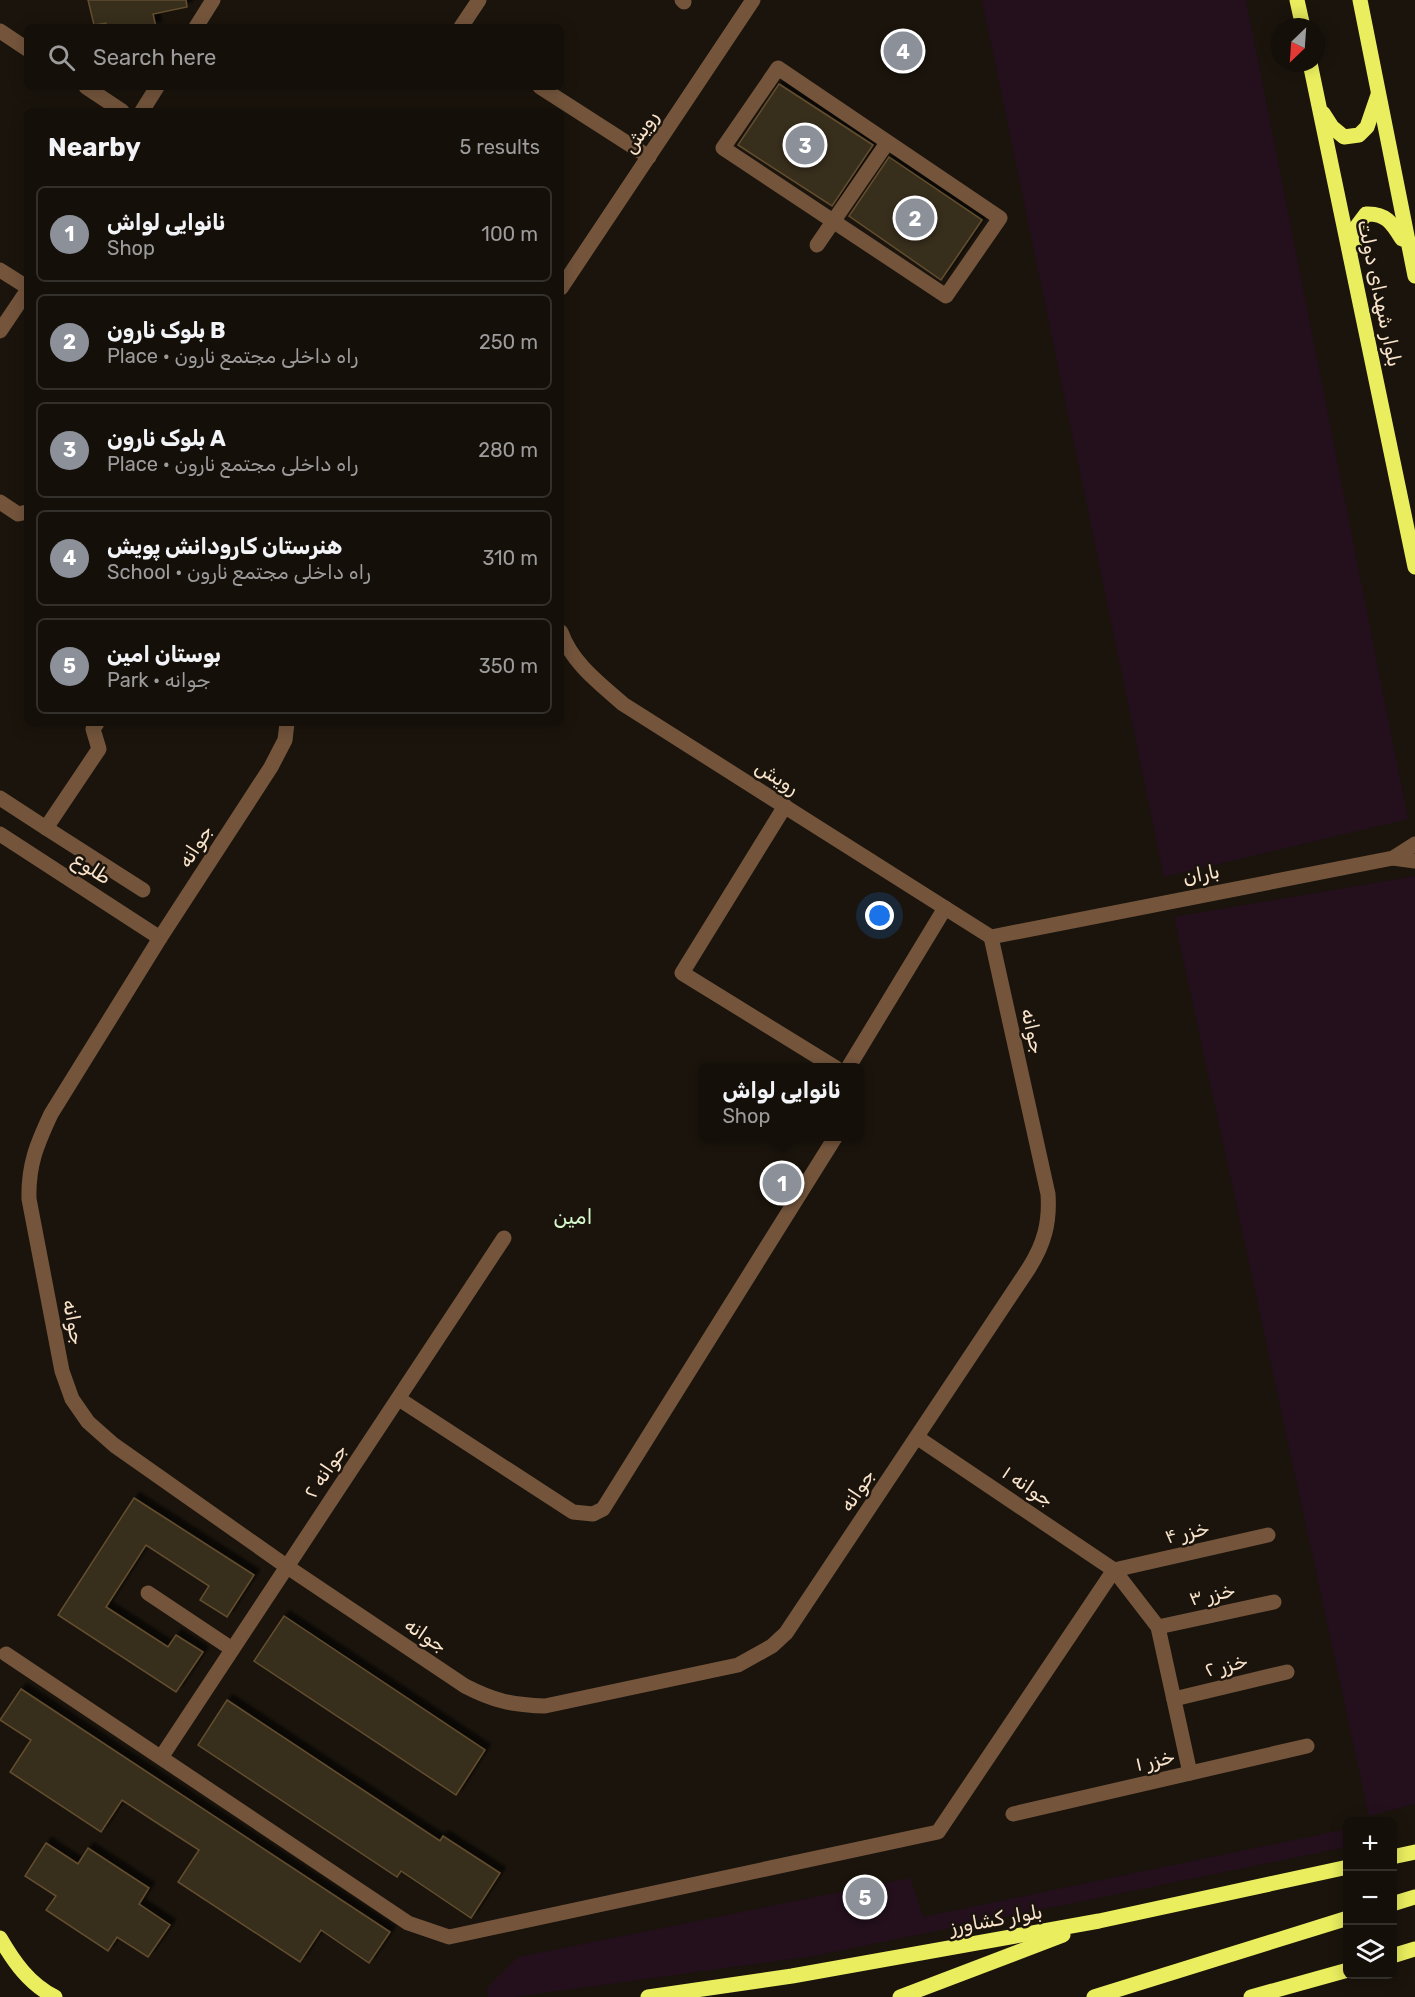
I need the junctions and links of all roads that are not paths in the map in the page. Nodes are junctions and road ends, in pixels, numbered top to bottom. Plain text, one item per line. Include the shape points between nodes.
1 (213, 0) edge
2 (479, 0) edge
3 (753, 0) edge
4 (1297, 0) edge
5 (1360, 0) edge
6 (1301, 18) edge
7 (198, 24) edge
8 (463, 24) edge
9 (0, 31) edge
10 (24, 47) edge
11 (1312, 72) edge
12 (90, 90) edge
13 (155, 90) edge
14 (545, 90) edge
15 (1378, 94) junction
16 (1319, 105) junction
17 (118, 108) edge
18 (144, 108) edge
19 (887, 143) junction
20 (649, 157) junction
21 (833, 221) junction
22 (817, 245) dead end
23 (1408, 249) junction
24 (1353, 260) junction
25 (0, 270) edge
26 (1415, 276) edge
27 (564, 284) edge
28 (24, 287) edge
29 (24, 294) edge
30 (0, 331) edge
31 (0, 502) edge
32 (24, 513) edge
33 (1415, 567) edge
34 (564, 640) edge
35 (95, 726) edge
36 (287, 726) edge
37 (0, 798) edge
38 (785, 806) junction
39 (46, 828) junction
40 (0, 834) edge
41 (1415, 844) edge
42 (1393, 858) junction
43 (1415, 861) edge
44 (143, 890) dead end
45 (945, 908) junction
46 (991, 937) junction
47 (160, 938) junction
48 (828, 1063) edge
49 (851, 1063) edge
50 (833, 1141) edge
51 (504, 1238) dead end
52 (399, 1399) junction
53 (918, 1438) junction
54 (1268, 1535) dead end
55 (286, 1566) junction
56 (1114, 1570) junction
57 (148, 1593) dead end
58 (1274, 1602) dead end
59 (1158, 1627) junction
60 (232, 1649) junction
61 (6, 1653) dead end
62 (1287, 1672) dead end
63 (1174, 1699) junction
64 (1307, 1746) dead end
65 (162, 1756) junction
66 (1190, 1773) junction
67 (1013, 1814) dead end
68 (1415, 1852) edge
69 (1397, 1856) edge
70 (1343, 1868) edge
71 (1415, 1897) edge
72 (1397, 1902) edge
73 (1343, 1919) edge
74 (1100, 1921) junction
75 (0, 1938) edge
76 (1415, 1949) edge
77 (1397, 1954) edge
78 (1343, 1971) edge
79 (55, 1997) edge
80 (648, 1997) edge
81 (900, 1997) edge
82 (1094, 1997) edge
83 (1251, 1997) edge

1 - 7 street
2 - 8 street
3 - 20 street, رویش
4 - 6 main road
5 - 15 main road, بلوار شهدای دولت
9 - 10 street
11 - 16 main road, بلوار شهدای دولت
12 - 17 street
13 - 18 street
14 - 20 street
15 - 16 main road via 1367,127 1359,135 1344,137 1332,127
15 - 23 main road, بلوار شهدای دولت
16 - 24 main road, بلوار شهدای دولت
19 - 21 street
19 - 21 street via 778,68 723,148
19 - 21 street via 1000,218 946,296
20 - 27 street, رویش
21 - 22 street
23 - 24 main road via 1391,221 1379,213 1366,214 1357,226
23 - 26 main road, بلوار شهدای دولت
24 - 33 main road, بلوار شهدای دولت
25 - 28 street
29 - 30 street
31 - 32 street via 18,514
34 - 38 street, رویش via 589,674 623,704
35 - 39 street via 99,749
36 - 47 street, جوانه via 285,740 271,767
37 - 39 street
38 - 45 street, رویش
38 - 48 street via 682,973
39 - 44 street
40 - 47 street, طلوع
41 - 42 street, باران
42 - 43 street
42 - 46 street, باران
45 - 46 street, رویش
45 - 49 street
46 - 53 street, جوانه via 1050,1214 1038,1254
47 - 55 street, جوانه via 51,1114 28,1173 29,1198 62,1371 72,1399 88,1422 114,1445
50 - 52 street via 603,1509 593,1514 573,1512
51 - 52 street, جوانه ۲
52 - 55 street, جوانه ۲
53 - 55 street, جوانه via 786,1633 772,1646 738,1665 544,1706 492,1700 465,1686
53 - 56 street, جوانه ۱
54 - 56 street, خزر ۴
55 - 60 street, جوانه ۲
56 - 59 street, جوانه ۱
56 - 65 street via 938,1832 448,1937 408,1923
57 - 60 street
58 - 59 street, خزر ۳
59 - 63 street
60 - 65 street, جوانه ۲
61 - 65 street
62 - 63 street, خزر ۲
63 - 66 street
64 - 66 street, خزر ۱
66 - 67 street, خزر ۱
68 - 69 main road
70 - 74 main road, بلوار کشاورز
71 - 72 main road
73 - 82 main road
74 - 80 main road, بلوار کشاورز via 803,1974
74 - 81 main road
75 - 79 main road via 16,1965 42,1991
76 - 77 main road
78 - 83 main road

